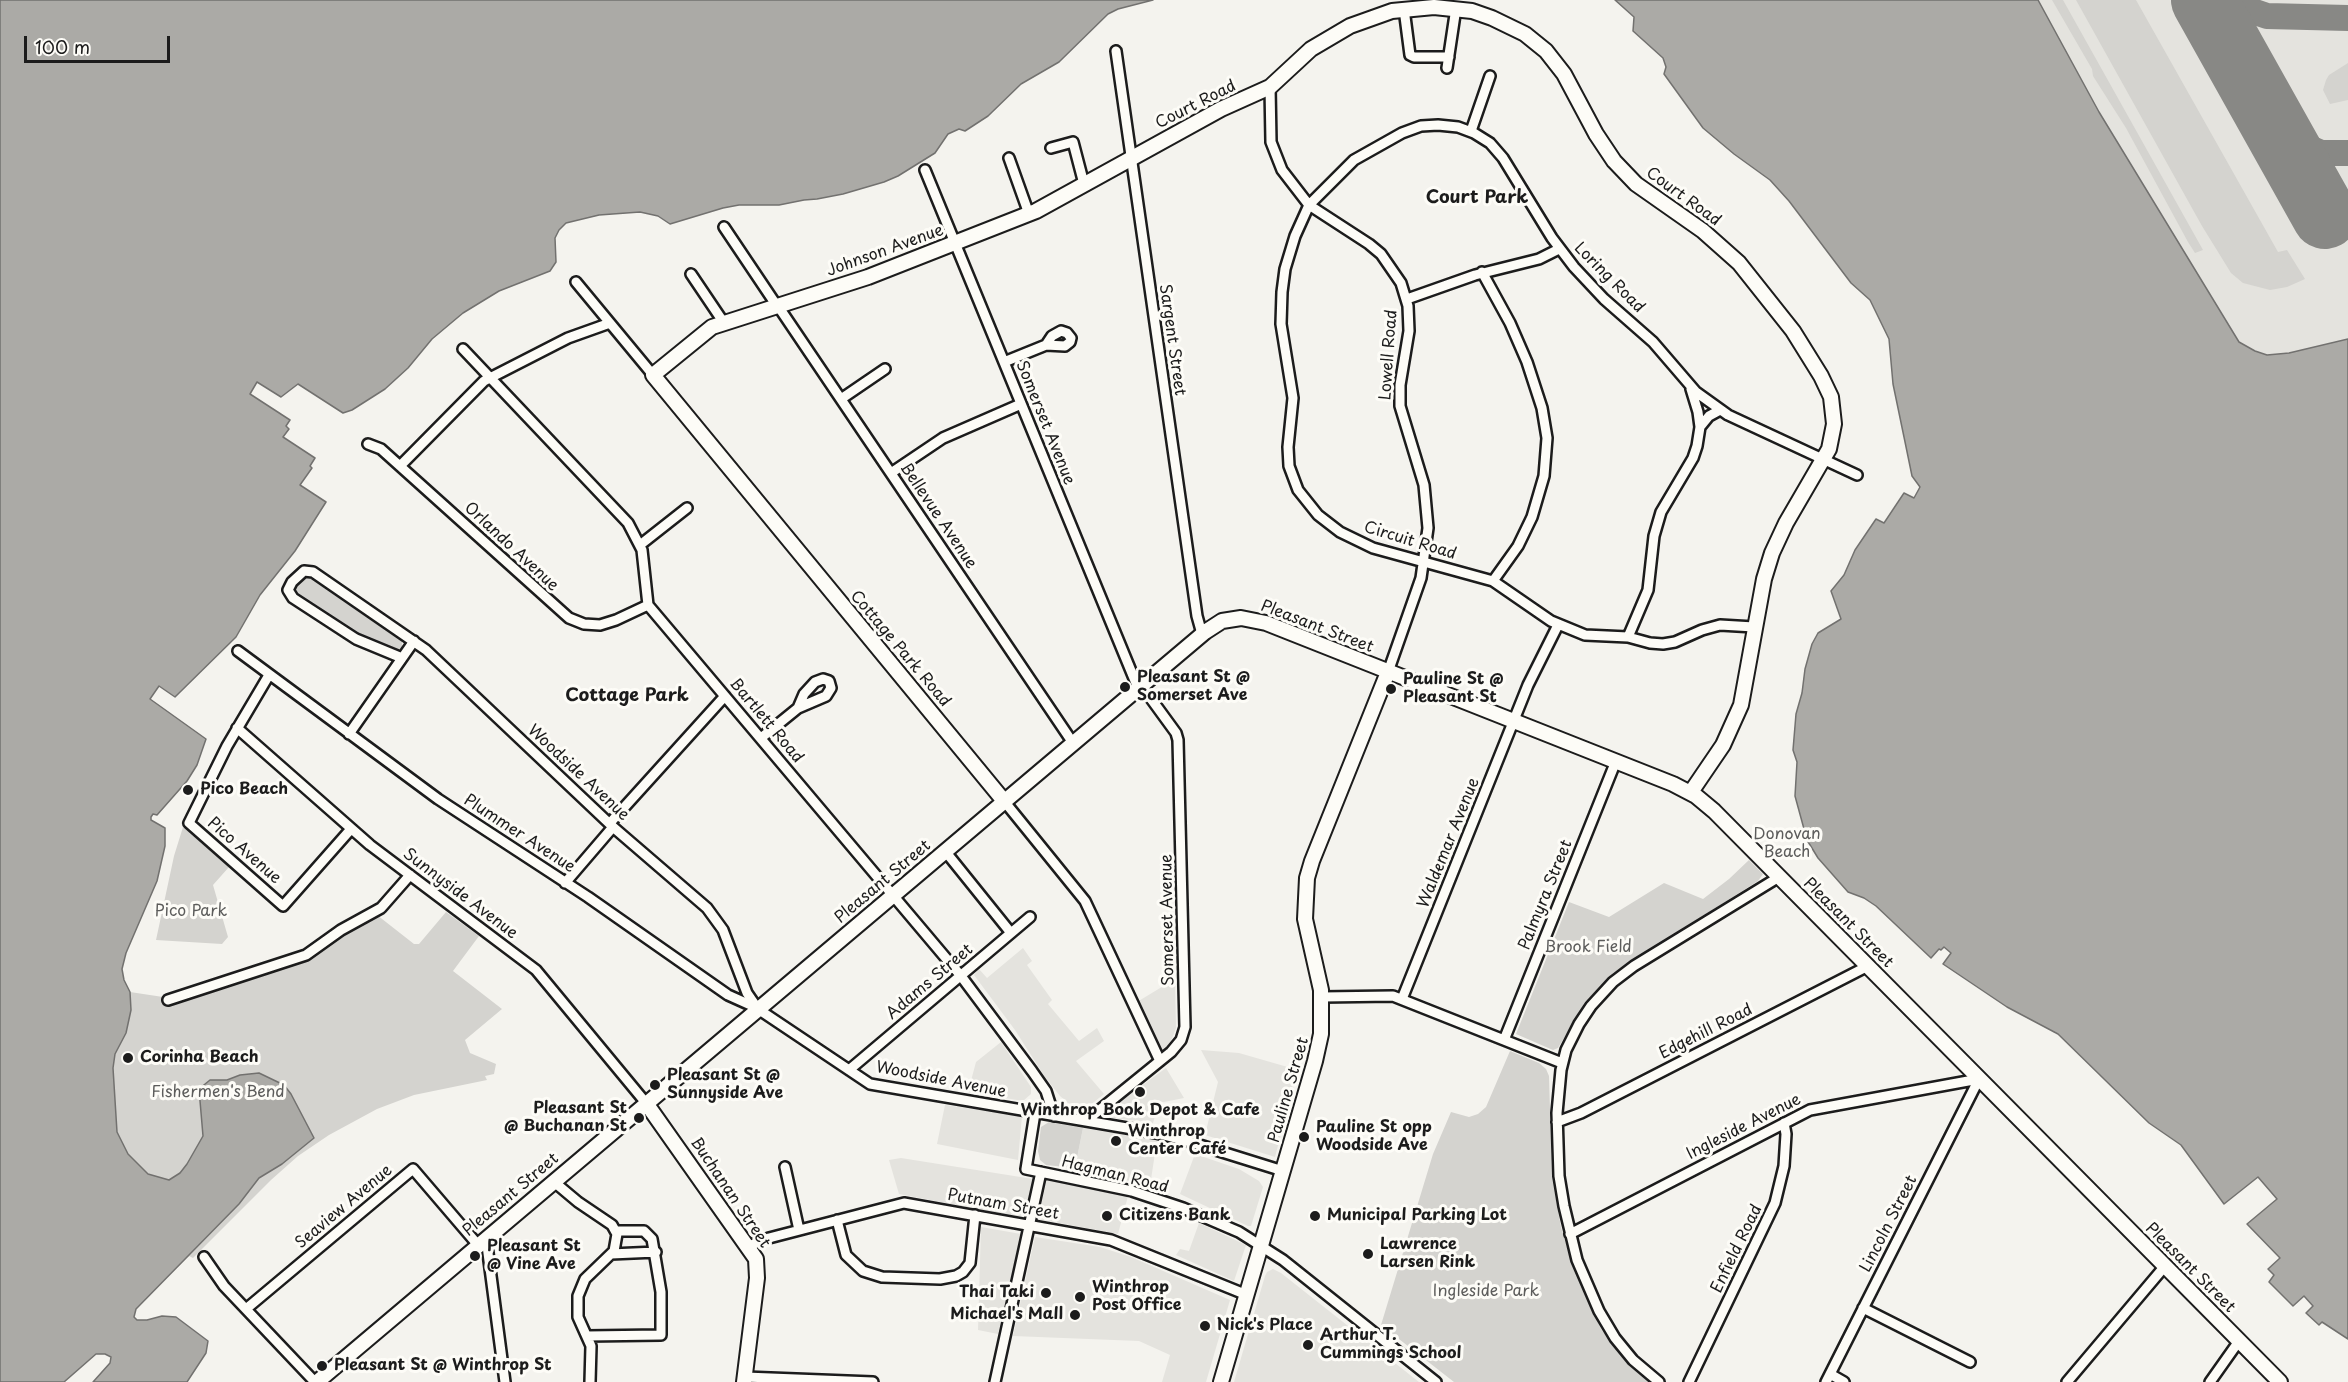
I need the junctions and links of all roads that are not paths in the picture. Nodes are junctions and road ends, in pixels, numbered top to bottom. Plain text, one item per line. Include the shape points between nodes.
1 (1456, 8) junction
2 (1404, 9) junction
3 (1116, 51) dead end
4 (1449, 57) junction
5 (1447, 68) dead end
6 (1490, 76) dead end
7 (1270, 87) junction
8 (1471, 131) junction
9 (1051, 148) dead end
10 (1009, 158) dead end
11 (1131, 158) junction
12 (925, 170) dead end
13 (1084, 184) junction
14 (1309, 205) junction
15 (1029, 214) junction
16 (724, 227) dead end
17 (954, 243) junction
18 (1559, 249) junction
19 (1482, 272) junction
20 (691, 274) dead end
21 (576, 282) dead end
22 (1407, 299) junction
23 (778, 306) junction
24 (610, 323) junction
25 (724, 323) junction
26 (1046, 345) dead end
27 (463, 349) dead end
28 (1004, 362) junction
29 (885, 369) dead end
30 (653, 375) junction
31 (490, 378) junction
32 (1689, 386) junction
33 (841, 399) junction
34 (1021, 404) junction
35 (1720, 410) junction
36 (1700, 428) junction
37 (368, 444) dead end
38 (1824, 459) junction
39 (400, 466) junction
40 (891, 473) junction
41 (1857, 475) dead end
42 (687, 508) dead end
43 (640, 545) junction
44 (1424, 562) junction
45 (1493, 581) junction
46 (648, 604) junction
47 (1557, 625) junction
48 (1754, 627) junction
49 (1202, 634) junction
50 (1628, 637) junction
51 (414, 641) junction
52 (238, 651) dead end
53 (402, 658) junction
54 (1388, 672) junction
55 (269, 675) junction
56 (1140, 686) junction
57 (725, 696) junction
58 (798, 708) dead end
59 (1514, 721) junction
60 (237, 728) junction
61 (350, 734) junction
62 (761, 738) junction
63 (1073, 743) junction
64 (1616, 761) junction
65 (1691, 792) junction
66 (1004, 801) junction
67 (611, 825) junction
68 (351, 829) junction
69 (945, 851) junction
70 (410, 875) junction
71 (1779, 877) junction
72 (565, 883) junction
73 (893, 894) junction
74 (1030, 917) dead end
75 (1011, 933) junction
76 (1868, 966) junction
77 (961, 976) junction
78 (1322, 997) junction
79 (1402, 999) junction
80 (168, 1000) dead end
81 (758, 1009) junction
82 (1504, 1040) junction
83 (1160, 1061) junction
84 (1562, 1063) junction
85 (849, 1070) junction
86 (1979, 1079) junction
87 (646, 1103) junction
88 (1035, 1113) junction
89 (1054, 1116) junction
90 (1086, 1121) junction
91 (1557, 1122) junction
92 (1784, 1123) junction
93 (785, 1167) dead end
94 (1283, 1171) junction
95 (1041, 1172) junction
96 (553, 1181) junction
97 (975, 1215) junction
98 (837, 1220) junction
99 (1030, 1225) junction
100 (800, 1230) junction
101 (617, 1231) junction
102 (1570, 1234) junction
103 (482, 1242) junction
104 (1261, 1245) junction
105 (748, 1246) junction
106 (656, 1251) junction
107 (611, 1254) junction
108 (204, 1257) dead end
109 (2165, 1266) junction
110 (1247, 1295) junction
111 (1863, 1308) junction
112 (246, 1309) junction
113 (587, 1336) junction
114 (2239, 1341) junction
115 (1970, 1362) dead end
116 (1828, 1378) edge
117 (745, 1379) edge
118 (316, 1382) edge
119 (505, 1382) edge
120 (590, 1382) edge
121 (873, 1382) edge
122 (995, 1382) edge
123 (1221, 1382) edge
124 (1436, 1382) edge
125 (1659, 1382) edge
126 (1689, 1382) edge
127 (1844, 1382) edge
128 (2067, 1382) edge
129 (2210, 1382) edge
130 (2280, 1382) edge

1 - 2 main road, Court Road
1 - 4 street
1 - 38 main road, Court Road via 1497,20 1542,47 1564,74 1599,140 1620,168 1719,244 1764,292 1830,393 1834,429
2 - 4 street via 1410,55
2 - 7 main road, Court Road via 1332,35
3 - 11 street, Sargent Street
4 - 5 street
6 - 8 street
7 - 11 main road, Court Road
7 - 14 street via 1270,131 1275,157
8 - 14 street, Loring Road via 1438,124 1401,133 1354,160
8 - 18 street, Loring Road via 1500,154
9 - 13 street via 1072,142
10 - 15 street
11 - 13 main road, Johnson Avenue
11 - 49 street, Sargent Street
12 - 17 street, Somerset Avenue
13 - 15 main road, Johnson Avenue
14 - 22 street via 1377,250 1398,277
14 - 44 street, Circuit Road via 1289,256 1282,292 1282,332 1293,398 1290,473 1309,506 1341,532 1373,548
15 - 17 main road, Johnson Avenue
16 - 23 street, Bellevue Avenue
17 - 23 main road, Johnson Avenue
17 - 28 street, Somerset Avenue
18 - 19 street, Lowell Road via 1539,259
18 - 32 street, Loring Road via 1598,293 1657,346
19 - 22 street, Lowell Road
19 - 45 street via 1531,372 1547,438 1544,476 1532,517 1518,546
20 - 25 street
21 - 24 street, Cottage Park Road
22 - 44 street, Lowell Road via 1409,324 1400,406 1427,498
23 - 25 main road, Johnson Avenue
23 - 33 street, Bellevue Avenue
24 - 30 street, Cottage Park Road
24 - 31 street via 562,341
25 - 30 main road, Johnson Avenue via 707,331
26 - 28 street
27 - 31 street
28 - 34 street, Somerset Avenue
29 - 33 street
30 - 66 main road, Cottage Park Road
31 - 39 street
31 - 43 street via 624,518
32 - 35 street, Loring Road
32 - 36 street
33 - 40 street, Bellevue Avenue
34 - 40 street via 943,438
34 - 56 street, Somerset Avenue
35 - 36 street
35 - 38 street, Loring Road
36 - 50 street via 1692,458 1659,518 1648,590
37 - 39 street, Orlando Avenue
38 - 41 street, Loring Road
38 - 48 main road, Court Road via 1775,546
39 - 46 street, Orlando Avenue via 568,618 600,625
40 - 63 street, Bellevue Avenue
42 - 43 street
43 - 46 street
44 - 45 street, Circuit Road
44 - 54 street, Lowell Road
45 - 47 street, Circuit Road
46 - 57 street, Bartlett Road
47 - 50 street, Circuit Road via 1590,636
47 - 59 street, Waldemar Avenue
48 - 50 street, Circuit Road via 1720,625 1667,643
48 - 65 main road, Court Road via 1738,713 1719,753
49 - 54 main road, Pleasant Street via 1222,621 1250,618
49 - 56 main road, Pleasant Street
51 - 53 street
51 - 53 street, Woodside Avenue via 313,572 304,571 292,582 288,590 293,598 361,642
51 - 67 street, Woodside Avenue
52 - 55 street, Plummer Avenue
53 - 61 street
54 - 59 main road, Pleasant Street
54 - 78 main road, Pauline Street via 1306,884 1306,930
55 - 60 street
55 - 61 street, Plummer Avenue
56 - 63 main road, Pleasant Street
56 - 83 street, Somerset Avenue via 1178,740 1185,1022 1178,1045
57 - 62 street, Bartlett Road
57 - 67 street
58 - 62 street
59 - 64 main road, Pleasant Street
59 - 79 street, Waldemar Avenue
60 - 68 street, Sunnyside Avenue
60 - 68 street, Pico Avenue via 189,823 283,906
61 - 72 street, Plummer Avenue via 438,799
62 - 73 street, Bartlett Road
63 - 66 main road, Pleasant Street
64 - 65 main road, Pleasant Street
64 - 82 street, Palmyra Street
65 - 71 main road, Pleasant Street
66 - 69 main road, Pleasant Street
66 - 83 street, Cottage Park Road via 1085,901
67 - 72 street
67 - 81 street, Woodside Avenue via 711,912
68 - 70 street, Sunnyside Avenue
69 - 73 main road, Pleasant Street
69 - 75 street
70 - 80 street via 378,910 304,956
70 - 87 street, Sunnyside Avenue via 536,970
71 - 76 main road, Pleasant Street
71 - 84 street via 1613,982 1583,1018
72 - 81 street, Plummer Avenue via 728,995
73 - 77 street, Bartlett Road
73 - 81 main road, Pleasant Street
74 - 75 street, Adams Street
75 - 77 street, Adams Street
76 - 86 main road, Pleasant Street
76 - 91 street, Edgehill Road
77 - 85 street, Adams Street
77 - 89 street, Bartlett Road via 1046,1091
78 - 79 street via 1387,994
78 - 94 main road, Pauline Street via 1319,1048
79 - 82 street
81 - 85 street, Woodside Avenue
81 - 87 main road, Pleasant Street
82 - 84 street
83 - 90 street, Somerset Avenue
84 - 91 street
85 - 88 street, Woodside Avenue via 870,1084
86 - 92 street, Ingleside Avenue via 1822,1106
86 - 109 main road, Pleasant Street
86 - 111 street, Lincoln Street
87 - 96 main road, Pleasant Street
87 - 105 main road, Buchanan Street
88 - 89 street, Woodside Avenue
88 - 95 street, Hagman Road via 1026,1169
89 - 90 street, Woodside Avenue
90 - 94 street, Woodside Avenue via 1178,1138
91 - 102 street via 1560,1186
92 - 102 street, Ingleside Avenue
92 - 126 street, Enfield Road via 1784,1166 1775,1203
93 - 100 street
94 - 104 main road, Pauline Street
95 - 99 street
95 - 104 street, Hagman Road via 1143,1194 1214,1220
96 - 101 street
96 - 103 main road, Pleasant Street
97 - 98 street, Putnam Street via 904,1203
97 - 98 street via 970,1263 956,1276 940,1279 882,1277 863,1271 846,1255
97 - 99 street, Putnam Street
98 - 100 street, Putnam Street
99 - 110 street, Putnam Street via 1116,1241
99 - 122 street
100 - 105 street, Putnam Street
101 - 106 street via 646,1232
101 - 107 street via 618,1241
102 - 125 street via 1581,1270 1609,1330
103 - 112 street, Seaview Avenue via 413,1169
103 - 118 main road, Pleasant Street
103 - 119 street
104 - 110 main road, Pauline Street
104 - 124 street, Hagman Road
105 - 117 main road, Buchanan Street via 758,1270
106 - 107 street
106 - 113 street via 661,1335
107 - 113 street via 585,1279 578,1296 578,1317
108 - 112 street via 220,1282
109 - 114 main road, Pleasant Street
109 - 128 street
110 - 123 main road, Pauline Street
111 - 115 street
111 - 116 street, Lincoln Street
112 - 118 street
113 - 120 street via 591,1346
114 - 129 street
114 - 130 main road, Pleasant Street
116 - 127 street
117 - 121 street

